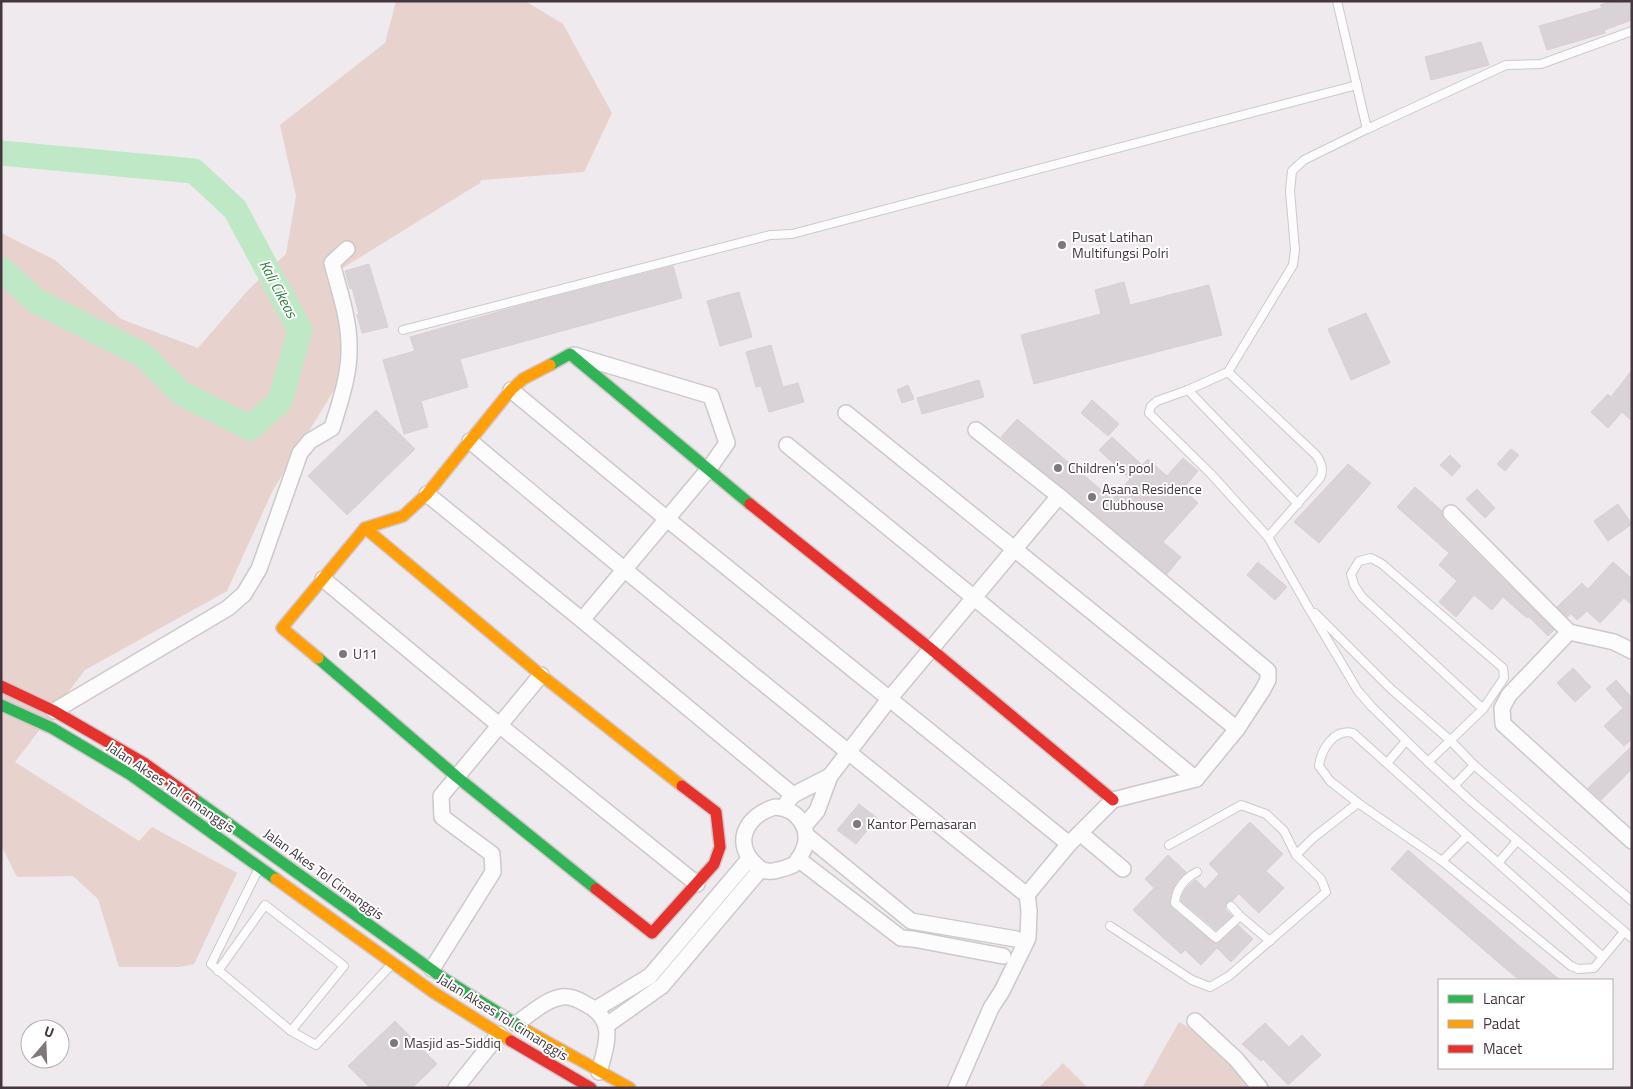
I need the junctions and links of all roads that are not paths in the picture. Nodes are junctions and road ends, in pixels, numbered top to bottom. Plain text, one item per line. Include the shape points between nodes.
1 (1337, 1) edge
2 (1632, 31) edge
3 (1357, 85) junction
4 (1367, 129) junction
5 (348, 249) dead end
6 (403, 330) dead end
7 (570, 354) junction
8 (1228, 372) junction
9 (511, 390) junction
10 (1188, 390) junction
11 (846, 413) dead end
12 (976, 430) dead end
13 (470, 441) junction
14 (787, 445) dead end
15 (708, 470) junction
16 (427, 494) junction
17 (1059, 496) junction
18 (1298, 504) junction
19 (1451, 513) dead end
20 (667, 520) junction
21 (365, 528) junction
22 (1268, 537) junction
23 (1014, 549) junction
24 (624, 570) junction
25 (323, 578) junction
26 (974, 598) junction
27 (1308, 607) junction
28 (582, 620) junction
29 (1569, 632) junction
30 (931, 649) junction
31 (1632, 650) edge
32 (541, 675) junction
33 (1, 686) edge
34 (890, 698) junction
35 (1, 705) edge
36 (1483, 709) junction
37 (54, 711) junction
38 (499, 725) junction
39 (1237, 729) junction
40 (1406, 741) junction
41 (1450, 741) junction
42 (848, 753) junction
43 (1428, 762) junction
44 (1387, 763) junction
45 (1474, 764) junction
46 (830, 776) junction
47 (457, 777) junction
48 (1196, 779) junction
49 (1454, 786) junction
50 (793, 795) junction
51 (1113, 800) junction
52 (1358, 803) junction
53 (783, 808) junction
54 (718, 829) junction
55 (805, 830) junction
56 (745, 833) junction
57 (1080, 834) junction
58 (1467, 836) junction
59 (1517, 841) junction
60 (1632, 841) edge
61 (1069, 844) junction
62 (1168, 844) dead end
63 (1296, 855) junction
64 (749, 859) junction
65 (798, 859) junction
66 (1442, 861) junction
67 (1498, 863) junction
68 (260, 866) junction
69 (1123, 868) dead end
70 (760, 870) junction
71 (1197, 872) dead end
72 (697, 884) junction
73 (1027, 893) junction
74 (1632, 901) edge
75 (1231, 906) dead end
76 (1240, 916) junction
77 (911, 921) junction
78 (1110, 926) dead end
79 (1624, 932) junction
80 (901, 938) junction
81 (1632, 938) edge
82 (1016, 939) dead end
83 (1270, 941) junction
84 (1003, 956) dead end
85 (1603, 957) junction
86 (393, 963) junction
87 (218, 971) junction
88 (437, 974) junction
89 (433, 992) junction
90 (596, 1009) junction
91 (1194, 1021) dead end
92 (516, 1024) junction
93 (607, 1025) junction
94 (291, 1031) junction
95 (499, 1034) junction
96 (599, 1072) junction
97 (456, 1088) edge
98 (591, 1088) edge
99 (630, 1088) edge
100 (956, 1088) edge
101 (1260, 1088) edge

1 - 3 lane
2 - 4 lane via 1541,64 1506,65
3 - 4 lane
3 - 6 lane via 792,234 770,235
4 - 8 lane via 1304,160 1292,172 1293,265
5 - 37 street via 332,263 346,315 349,347 345,382 332,428 310,441 300,453 259,569 244,594 228,608
7 - 9 street via 523,379
7 - 15 street
7 - 15 street via 711,396 727,443
8 - 10 lane
8 - 18 lane via 1320,460 1322,474
9 - 13 street
9 - 20 street
10 - 18 lane
10 - 22 lane via 1156,401 1149,413
11 - 23 street
12 - 17 street
13 - 16 street
13 - 24 street
14 - 26 street
15 - 20 street
15 - 30 street
16 - 21 street via 402,516
16 - 28 street
17 - 23 street
17 - 39 street via 1268,671 1268,680
18 - 22 lane
19 - 29 street
20 - 24 street
20 - 34 street
21 - 25 street
21 - 32 street
22 - 27 lane
23 - 26 street
23 - 39 street
24 - 28 street
24 - 42 street
25 - 38 street
25 - 47 street via 282,628
26 - 30 street
26 - 48 street
27 - 40 lane via 1358,691
27 - 41 lane via 1391,689
28 - 50 street
29 - 31 street via 1614,642
29 - 60 street via 1509,695 1502,708 1502,724
30 - 34 street
30 - 51 street
32 - 38 street
32 - 54 street via 716,812
33 - 37 street, Jalan Akes Tol Cimanggis
34 - 42 street
34 - 61 street
35 - 68 street, Jalan Akses Tol Cimanggis via 52,728 130,775
36 - 36 lane via 1504,678 1503,668 1382,564 1371,558 1359,561 1351,574 1362,597
36 - 41 lane
37 - 88 street, Jalan Akes Tol Cimanggis via 144,763
38 - 47 street
38 - 72 street
39 - 48 street
40 - 43 lane
40 - 44 lane
41 - 43 lane
41 - 45 lane
42 - 46 street
42 - 73 street
43 - 49 lane
44 - 52 lane via 1353,733 1336,737 1322,750 1319,766 1330,781
44 - 58 lane
45 - 49 lane
45 - 74 lane
46 - 50 street
46 - 55 street via 817,811
47 - 72 street via 652,932
47 - 88 street via 442,796 442,817 492,854 493,872
48 - 51 street
49 - 59 lane
50 - 53 street
51 - 57 street
52 - 63 lane
52 - 66 lane
53 - 55 street via 798,815
53 - 56 street via 764,810 755,816
54 - 56 street
54 - 72 street via 720,847 714,864
55 - 65 street via 805,847
55 - 77 street
56 - 64 street via 743,846
57 - 61 street
57 - 69 street
58 - 66 lane
58 - 67 lane
59 - 67 lane
59 - 79 lane
61 - 73 street
62 - 63 lane via 1241,805 1266,814 1284,831
63 - 83 lane via 1321,879 1326,892
64 - 70 street
64 - 90 street via 650,976
65 - 70 street via 792,865 773,872
65 - 80 street
66 - 85 lane via 1571,966 1587,970 1594,968
67 - 85 lane
68 - 86 street, Jalan Akses Tol Cimanggis
68 - 87 lane via 211,964
70 - 93 street via 662,986
71 - 76 lane via 1176,891 1175,903 1216,938
73 - 100 street via 1028,938 991,1008
75 - 76 lane
76 - 83 lane
77 - 80 street
77 - 82 street
78 - 83 lane via 1192,980 1210,987 1229,976
79 - 81 lane
79 - 85 lane
80 - 84 street
86 - 89 street, Jalan Akses Tol Cimanggis
86 - 94 lane via 316,1045
87 - 94 lane
87 - 94 lane via 265,905 344,966
88 - 89 street
88 - 92 street, Jalan Akes Tol Cimanggis
89 - 95 street, Jalan Akses Tol Cimanggis
90 - 92 street via 574,998 562,997 549,1001
90 - 93 street
91 - 101 street via 1236,1059
92 - 96 street, Jalan Akes Tol Cimanggis
93 - 96 street via 606,1046
95 - 97 street
95 - 98 street, Jalan Akses Tol Cimanggis
96 - 99 street, Jalan Akes Tol Cimanggis

